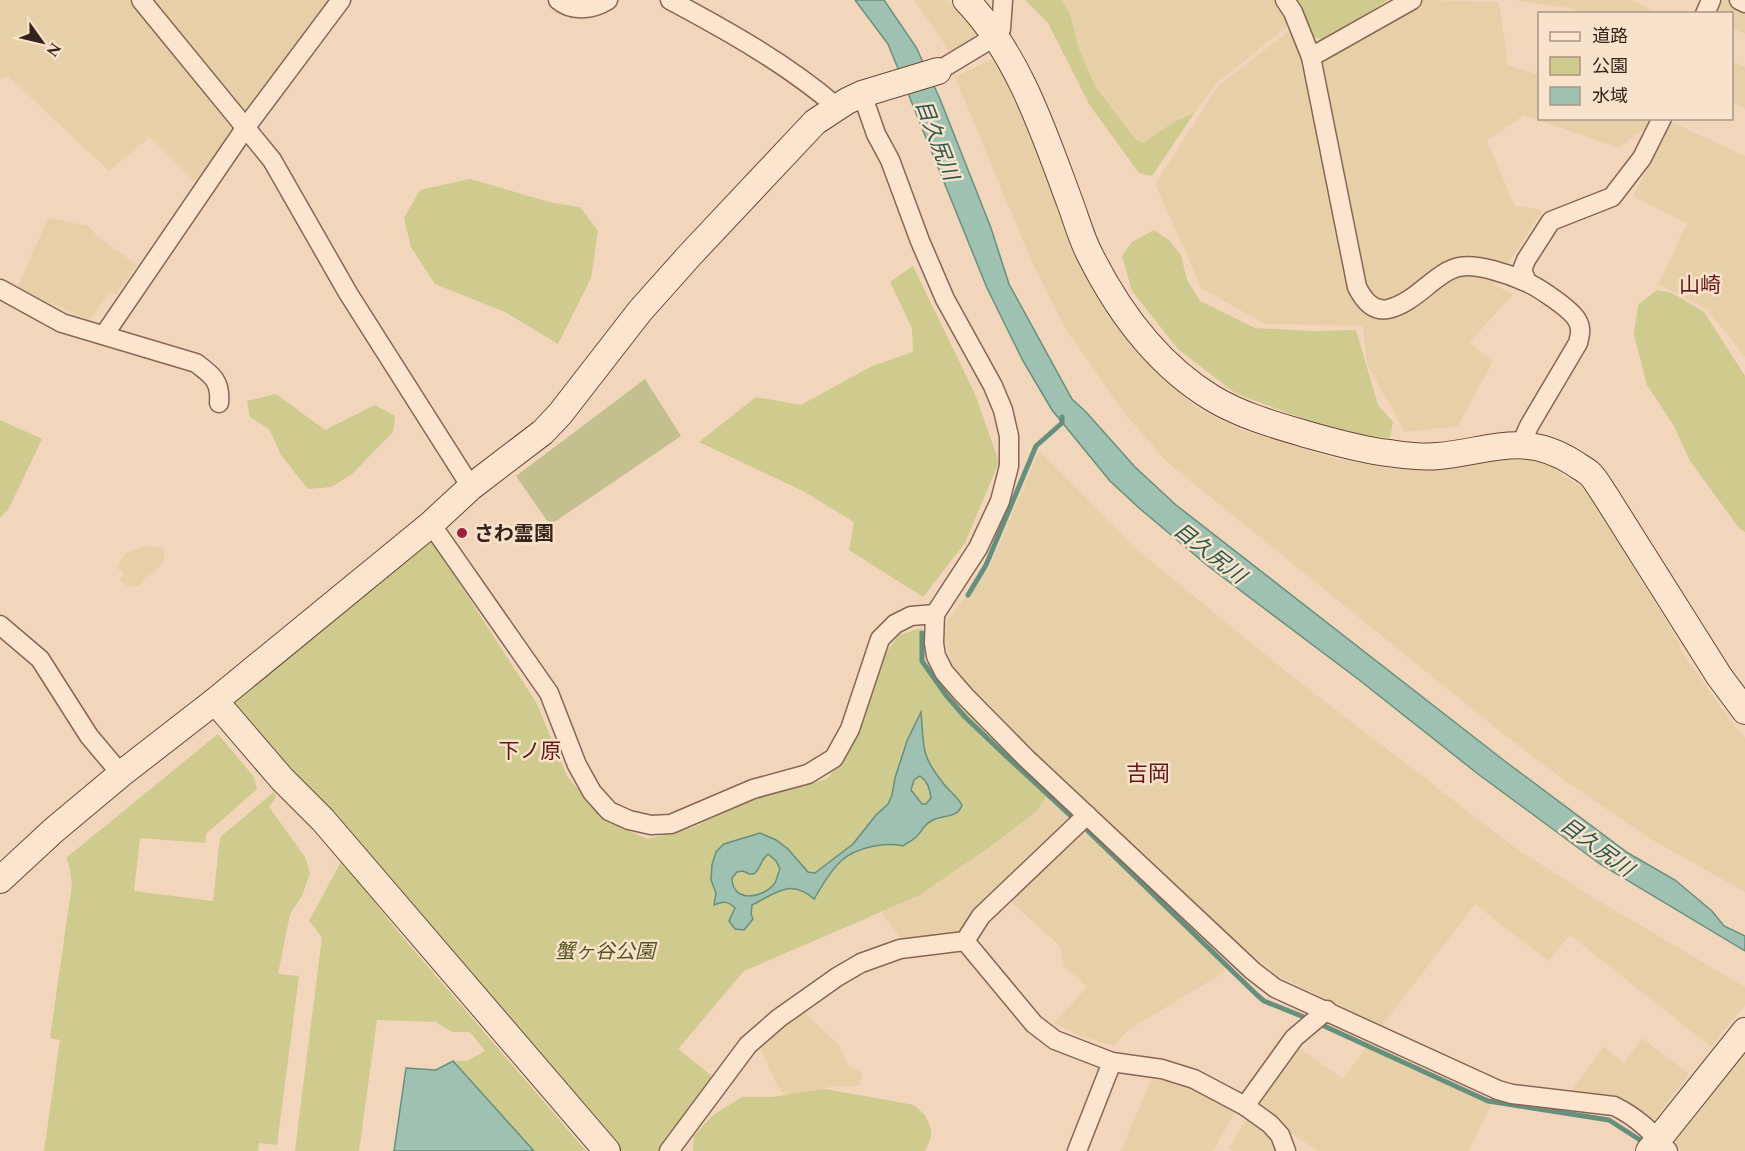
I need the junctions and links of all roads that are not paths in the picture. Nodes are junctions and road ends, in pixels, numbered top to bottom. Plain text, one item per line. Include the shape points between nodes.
1 (141, 0) edge
2 (340, 0) edge
3 (558, 0) edge
4 (608, 0) edge
5 (670, 0) edge
6 (966, 0) edge
7 (1003, 0) edge
8 (1285, 0) edge
9 (1412, 0) edge
10 (1739, 0) edge
11 (1745, 3) edge
12 (996, 36) junction
13 (1311, 57) junction
14 (938, 71) joint
15 (868, 92) junction
16 (837, 107) junction
17 (1661, 120) edge
18 (246, 127) junction
19 (1527, 282) junction
20 (0, 289) edge
21 (104, 336) junction
22 (219, 403) dead end
23 (1521, 444) junction
24 (471, 487) junction
25 (431, 524) junction
26 (935, 614) junction
27 (0, 626) edge
28 (215, 701) junction
29 (1745, 711) edge
30 (121, 774) junction
31 (1087, 815) junction
32 (0, 880) edge
33 (965, 941) junction
34 (1328, 1010) junction
35 (1745, 1031) edge
36 (1112, 1062) junction
37 (1245, 1106) junction
38 (1658, 1147) edge
39 (673, 1149) edge
40 (607, 1151) edge
41 (1077, 1151) edge
42 (1286, 1151) edge

1 - 18 street
2 - 18 street
3 - 4 street via 565,6 584,9
5 - 16 street via 808,83
6 - 12 street
7 - 12 street via 1003,22
8 - 13 street
9 - 13 street
10 - 11 street
12 - 14 street
12 - 23 street via 1041,125 1089,254 1122,309 1153,350 1180,377 1244,414 1333,442 1387,453 1436,456
13 - 19 street via 1357,287 1363,299 1377,309 1398,306 1457,267 1474,265
14 - 15 street
15 - 16 street
15 - 26 street via 876,134 945,299 993,386 1009,436 1009,466 1000,501 978,548
16 - 24 street via 800,136 682,264 552,423
17 - 19 street via 1642,158 1612,197 1551,221 1522,270
18 - 21 street
18 - 24 street via 272,160 348,293
19 - 23 street via 1577,319 1581,329 1578,343
20 - 21 street via 62,323
21 - 22 street via 196,363 216,381
23 - 29 street via 1559,453 1589,473
24 - 25 street
25 - 26 street via 549,693 591,792 609,811 651,825 671,824 753,789 808,774 834,758 850,729 880,639 895,624 911,616
25 - 28 street
26 - 31 street via 936,656 944,672
27 - 30 street via 40,659 88,736
28 - 30 street
28 - 40 street via 323,820
30 - 32 street
31 - 33 street via 981,916
31 - 34 street via 1253,971 1275,988
33 - 36 street via 1034,1024 1055,1040
33 - 39 street via 900,949 861,963 779,1018 748,1045
34 - 37 street via 1294,1038
34 - 38 street via 1498,1090 1614,1106 1629,1113
35 - 38 street
36 - 37 street via 1162,1069 1194,1079
36 - 41 street
37 - 42 street via 1270,1124

